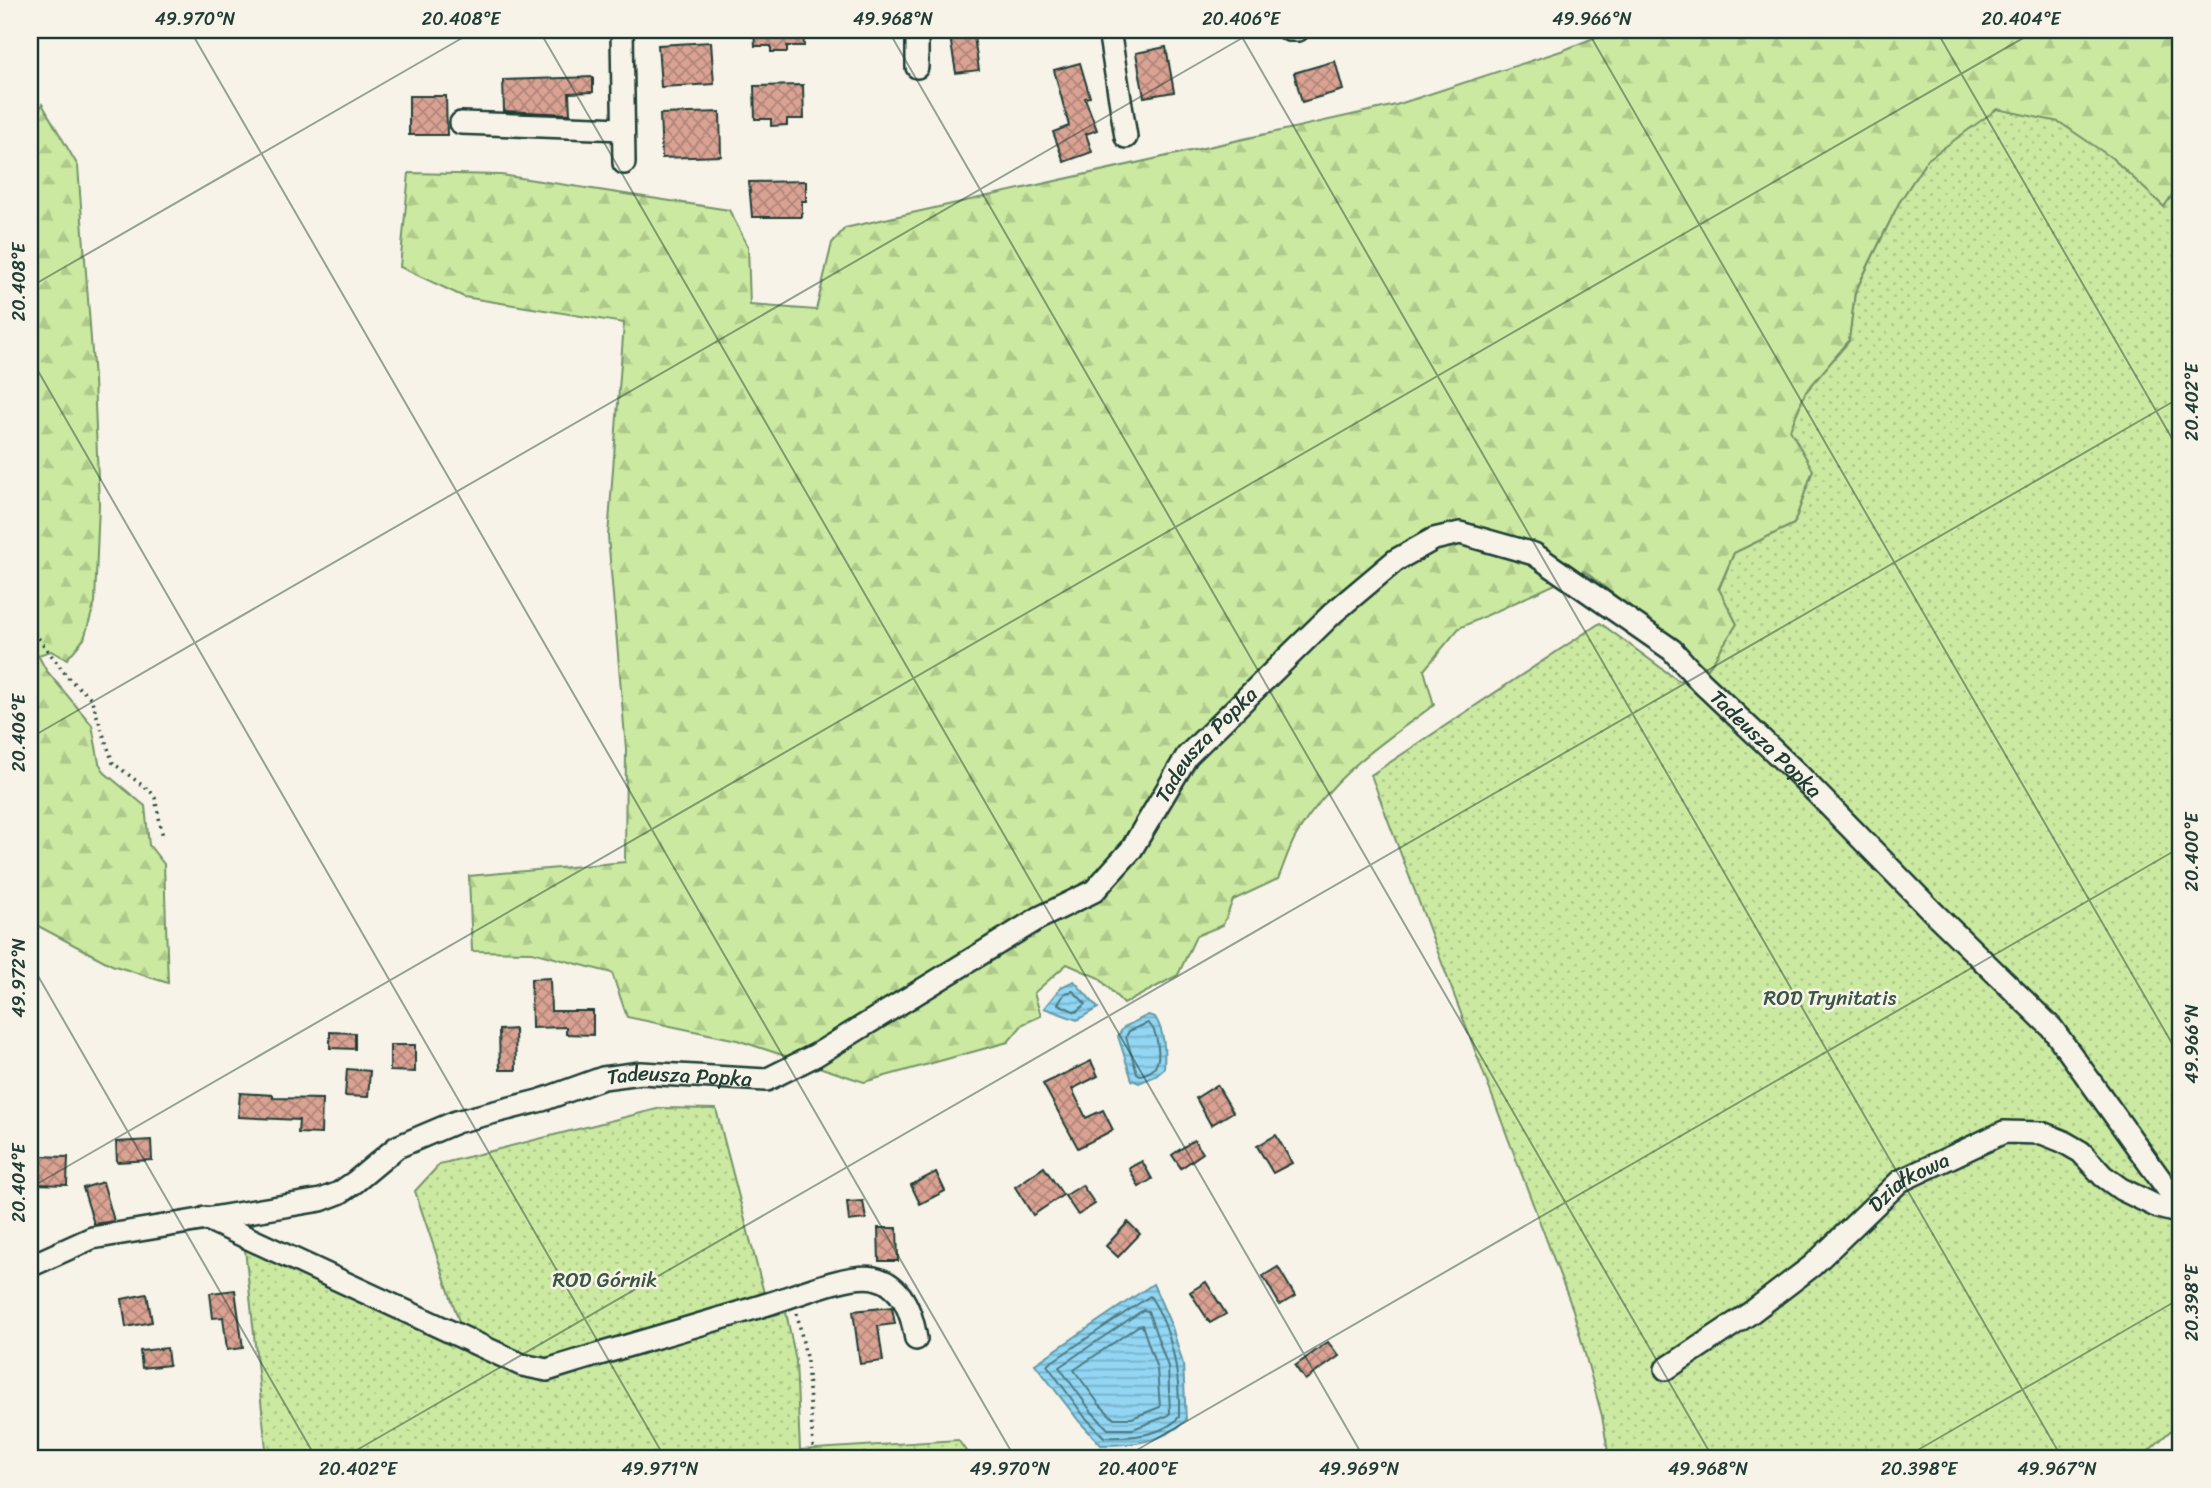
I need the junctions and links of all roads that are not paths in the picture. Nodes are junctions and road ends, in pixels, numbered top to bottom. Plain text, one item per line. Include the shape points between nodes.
1 (622, 30) edge
2 (918, 30) edge
3 (1109, 30) edge
4 (1289, 30) edge
5 (1298, 30) edge
6 (918, 67) dead end
7 (461, 123) dead end
8 (623, 129) junction
9 (1126, 137) dead end
10 (624, 163) dead end
11 (2181, 1211) edge
12 (205, 1218) junction
13 (30, 1266) edge
14 (916, 1339) dead end
15 (1666, 1369) dead end

1 - 8 street
2 - 6 street
3 - 9 street
4 - 5 street
7 - 8 street
8 - 10 street
11 - 12 street, Tadeusza Popka via 2052,1028 1672,650 1534,554 1460,533 1434,539 1396,560 1333,613 1216,727 1187,756 1130,850 1094,891 1039,918 816,1055 766,1080 641,1073 603,1078 542,1100 456,1122 397,1147 355,1182 321,1200
11 - 15 street, Działkowa via 2158,1207 2121,1189 2062,1141 2042,1133 2004,1132 1900,1181 1812,1266
12 - 13 street, Tadeusza Popka via 92,1238
12 - 14 street via 522,1365 547,1370 857,1278 889,1283 911,1313

